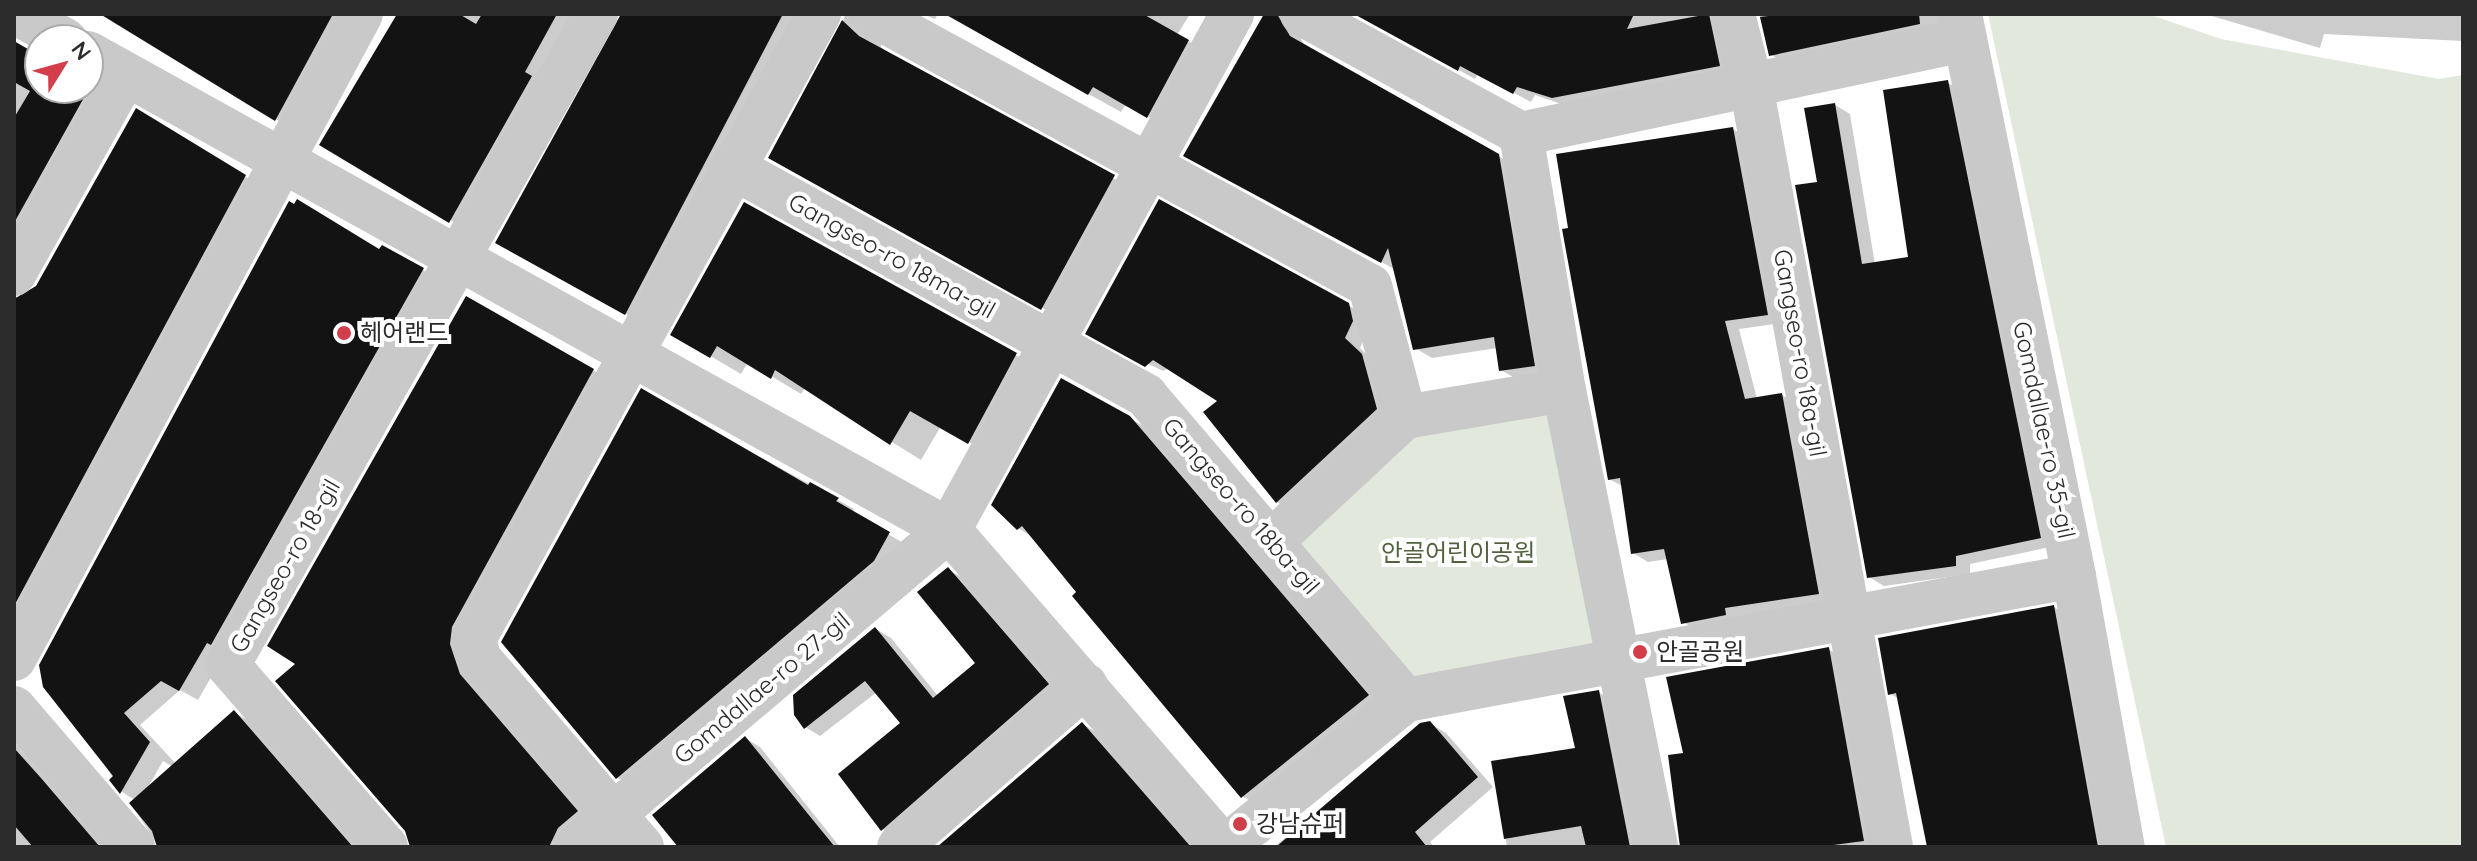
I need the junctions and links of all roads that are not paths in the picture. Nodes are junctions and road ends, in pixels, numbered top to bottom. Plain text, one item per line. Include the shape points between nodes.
1 (18, 14) edge
2 (361, 14) edge
3 (596, 14) edge
4 (819, 14) edge
5 (871, 14) edge
6 (1232, 14) edge
7 (1302, 14) edge
8 (1733, 14) edge
9 (36, 24) edge
10 (1962, 27) edge
11 (104, 62) edge
12 (126, 74) junction
13 (1751, 85) junction
14 (1521, 134) junction
15 (281, 159) junction
16 (732, 167) junction
17 (1148, 168) junction
18 (461, 257) junction
19 (14, 274) edge
20 (1051, 344) junction
21 (633, 351) junction
22 (1564, 390) junction
23 (1405, 417) junction
24 (949, 530) junction
25 (1273, 540) junction
26 (2074, 576) junction
27 (1849, 621) junction
28 (14, 659) edge
29 (1619, 663) junction
30 (1086, 685) junction
31 (1406, 700) junction
32 (14, 708) edge
33 (614, 813) junction
34 (133, 847) edge
35 (386, 847) edge
36 (575, 847) edge
37 (642, 847) edge
38 (899, 847) edge
39 (1225, 847) edge
40 (1656, 847) edge
41 (1891, 847) edge
42 (2123, 847) edge

1 - 9 street
2 - 15 street
3 - 18 street, Gangseo-ro 18-gil
4 - 16 street
5 - 17 street
6 - 17 street
7 - 14 street
8 - 13 street
10 - 13 street
10 - 26 street, Gomdallae-ro 35-gil
11 - 12 street
12 - 15 street
12 - 19 street
13 - 14 street
13 - 27 street, Gangseo-ro 18a-gil
14 - 22 street
15 - 18 street
15 - 28 street
16 - 20 street, Gangseo-ro 18ma-gil
16 - 21 street
17 - 20 street
17 - 23 street via 1370,286
18 - 21 street
18 - 35 street, Gangseo-ro 18-gil via 228,665
20 - 24 street
20 - 25 street, Gangseo-ro 18ba-gil via 1146,396
21 - 24 street
21 - 33 street via 474,639 479,658
22 - 23 street
22 - 29 street
23 - 25 street
24 - 30 street
24 - 33 street, Gomdallae-ro 27-gil
25 - 31 street, Gangseo-ro 18ba-gil
26 - 27 street
26 - 42 street, Gomdallae-ro 35-gil
27 - 29 street
27 - 41 street, Gangseo-ro 18a-gil
29 - 31 street
29 - 40 street
30 - 38 street
30 - 39 street
31 - 39 street
32 - 34 street
33 - 36 street, Gomdallae-ro 27-gil
33 - 37 street

